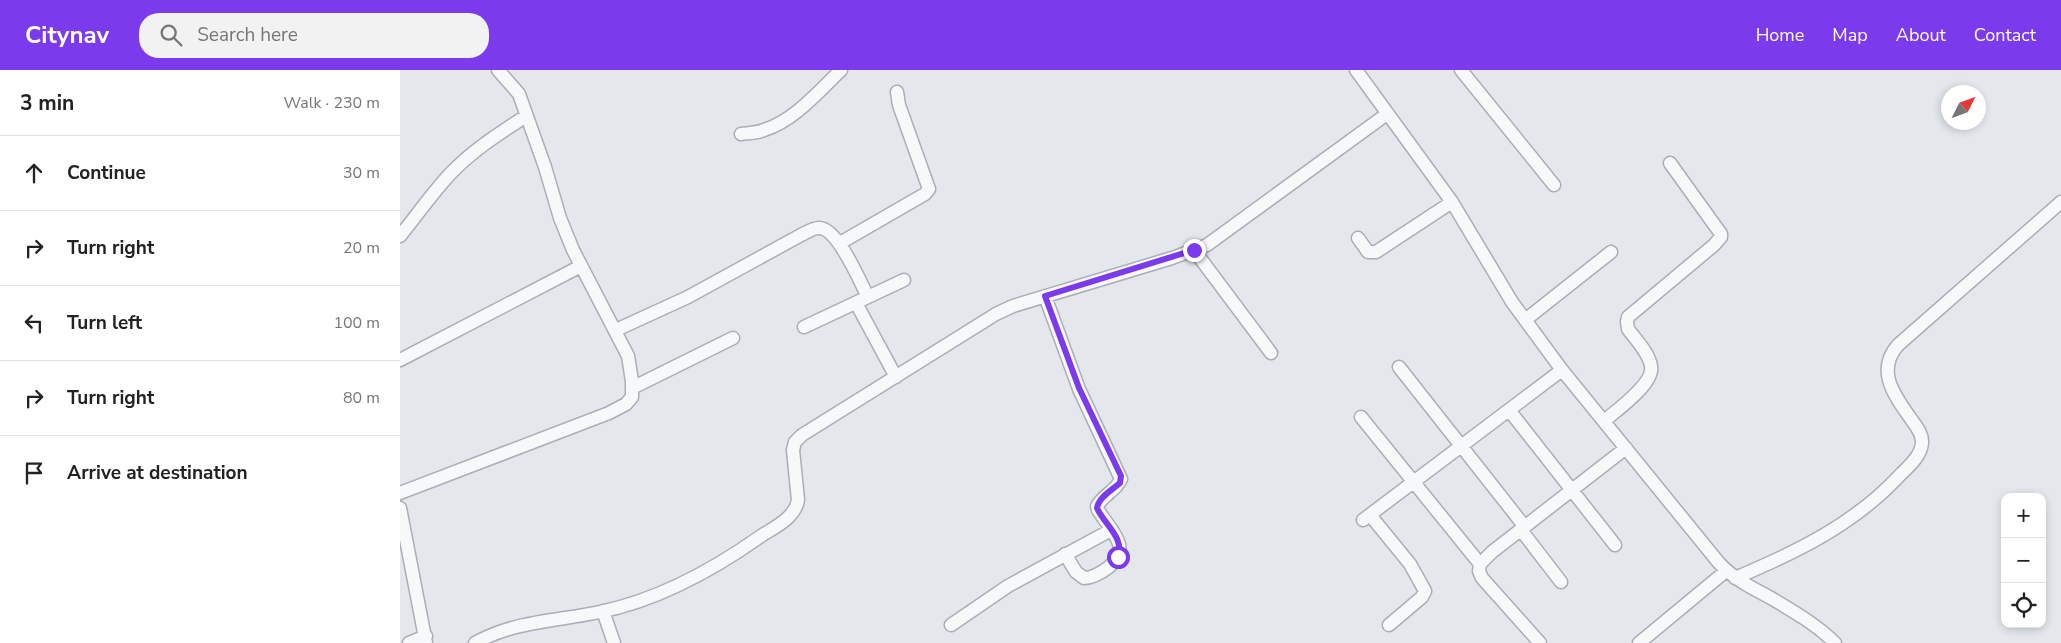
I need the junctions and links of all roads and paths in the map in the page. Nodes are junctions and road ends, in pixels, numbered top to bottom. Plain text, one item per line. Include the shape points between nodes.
1 (498, 70) edge
2 (841, 70) edge
3 (1356, 70) edge
4 (1461, 70) edge
5 (897, 92) dead end
6 (1388, 114) junction
7 (526, 116) junction
8 (741, 134) dead end
9 (1670, 163) dead end
10 (1554, 185) dead end
11 (1452, 202) junction
12 (2061, 202) edge
13 (400, 236) edge
14 (1358, 238) dead end
15 (840, 243) junction
16 (1194, 250) junction
17 (1611, 252) dead end
18 (582, 266) junction
19 (904, 280) dead end
20 (1045, 296) junction
21 (868, 297) junction
22 (856, 303) junction
23 (1525, 320) junction
24 (804, 327) dead end
25 (616, 330) junction
26 (734, 338) dead end
27 (1271, 353) dead end
28 (400, 360) edge
29 (1400, 367) dead end
30 (1562, 370) junction
31 (896, 377) junction
32 (632, 388) junction
33 (1509, 410) junction
34 (1361, 417) dead end
35 (1604, 421) junction
36 (1462, 445) junction
37 (1626, 448) junction
38 (1414, 482) junction
39 (1572, 490) junction
40 (400, 493) edge
41 (400, 508) edge
42 (1523, 529) junction
43 (1111, 530) junction
44 (1615, 545) dead end
45 (1066, 554) junction
46 (1480, 564) junction
47 (1730, 574) junction
48 (1561, 582) dead end
49 (603, 611) junction
50 (951, 625) dead end
51 (1389, 625) dead end
52 (426, 639) edge
53 (409, 643) edge
54 (475, 643) edge
55 (614, 643) edge
56 (1540, 643) edge
57 (1639, 643) edge
58 (1835, 643) edge

1 - 7 street via 518,94
2 - 8 street via 802,106 774,126
3 - 6 street
4 - 10 street
5 - 15 street via 929,189
6 - 11 street
6 - 16 street via 1217,239
7 - 13 street via 453,171
7 - 18 street via 546,167 560,218
9 - 35 street via 1721,237 1628,317 1628,329 1652,365 1652,373 1644,386
11 - 14 street via 1376,252 1368,252
11 - 23 street via 1494,275
12 - 47 street via 1898,345 1889,358 1887,374 1894,394 1922,437 1916,459 1872,503 1838,528 1798,550
15 - 21 street
15 - 25 street via 824,229 813,230 688,297
16 - 20 street
16 - 27 street
17 - 23 street
18 - 25 street
18 - 28 street
19 - 21 street
20 - 31 street via 990,317
20 - 43 street via 1079,388 1121,476 1120,483 1097,506
21 - 22 street
22 - 24 street
22 - 31 street
23 - 30 street
25 - 32 street via 628,356
26 - 32 street
29 - 36 street
30 - 33 street
30 - 35 street
31 - 49 street via 796,440 793,455 798,500 796,508 782,522 686,582
32 - 40 street via 630,402 609,412
33 - 36 street
33 - 39 street
34 - 38 street
35 - 37 street
36 - 38 street
36 - 42 street
37 - 39 street
37 - 47 street
38 - 46 street
38 - 51 street via 1366,517 1410,564 1425,592
39 - 42 street
39 - 44 street
41 - 52 street
42 - 46 street
42 - 48 street
43 - 45 street
43 - 45 street via 1118,540 1119,554 1096,576 1080,576
45 - 50 street via 1008,586
46 - 56 street via 1482,578
47 - 57 street
47 - 58 street via 1816,627
49 - 54 street via 533,622
49 - 55 street
52 - 53 street

